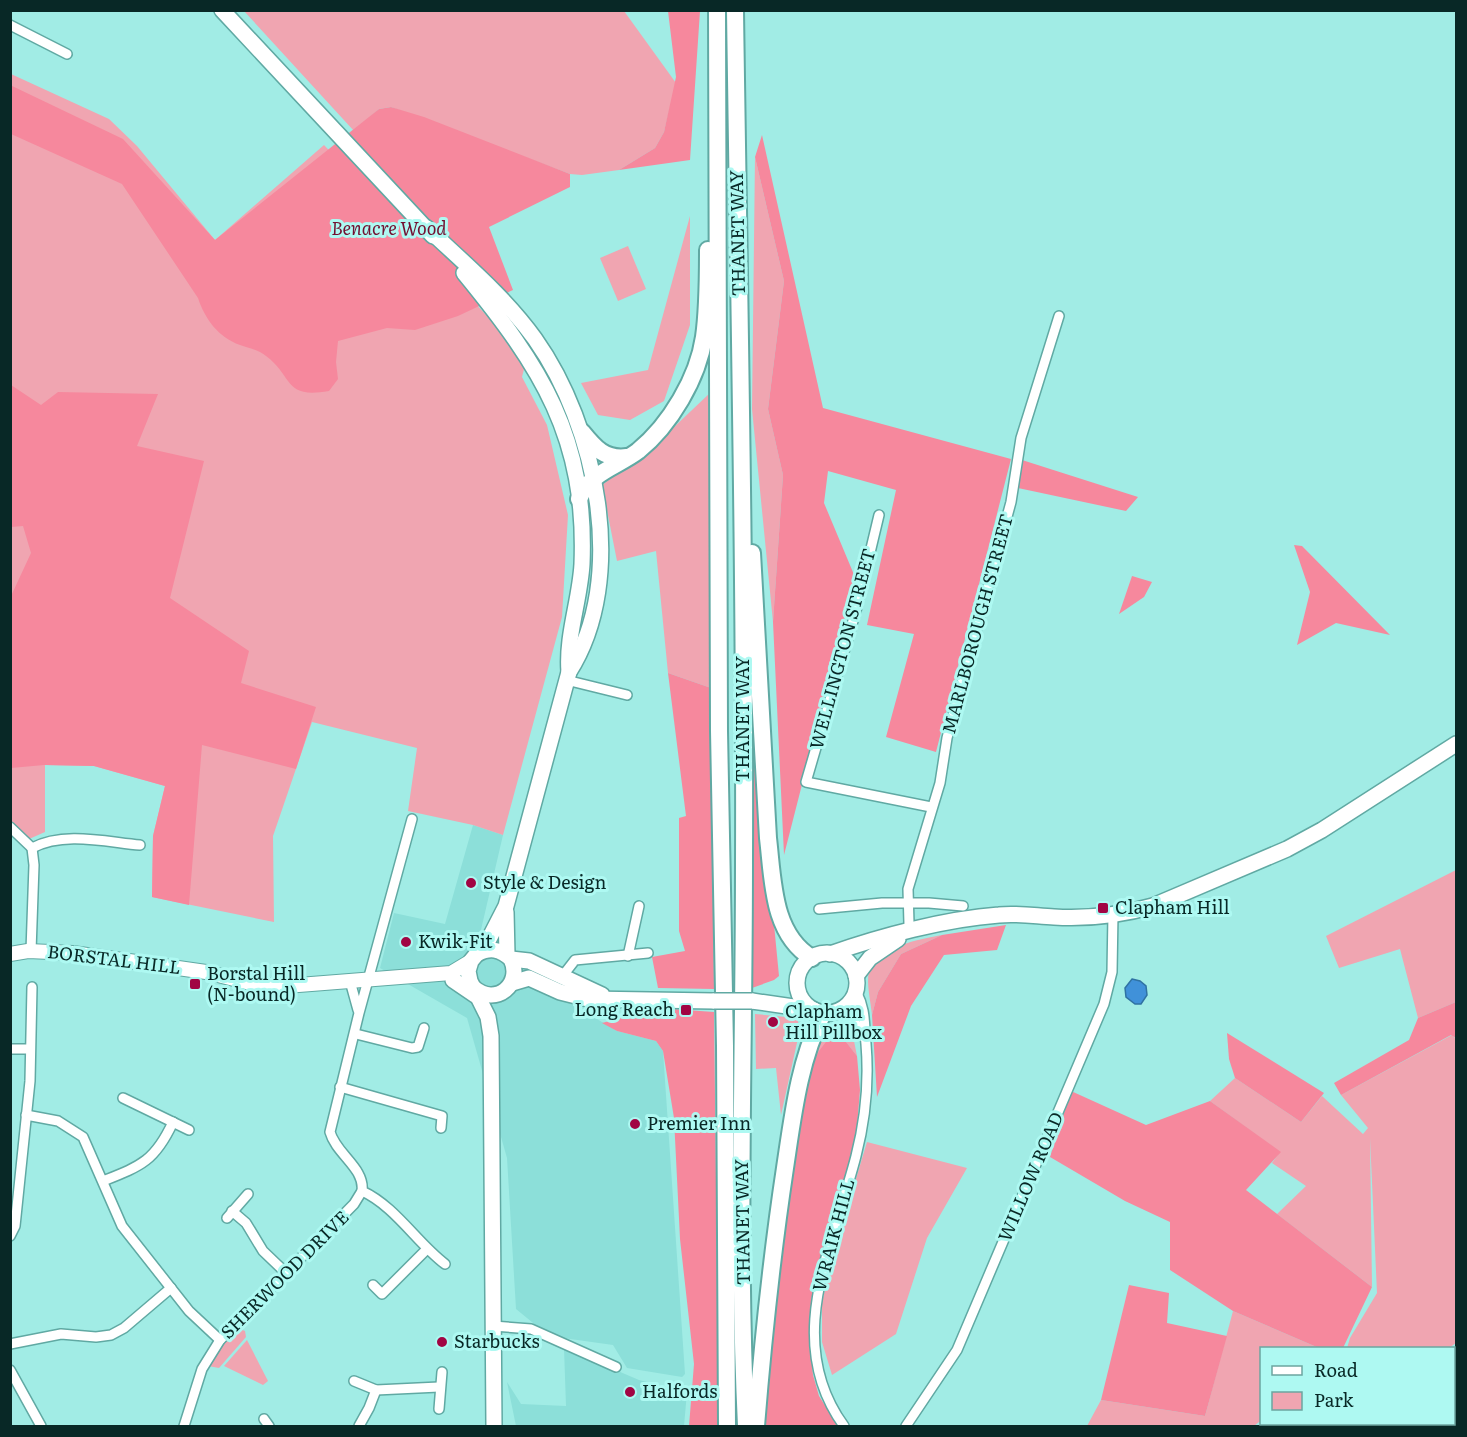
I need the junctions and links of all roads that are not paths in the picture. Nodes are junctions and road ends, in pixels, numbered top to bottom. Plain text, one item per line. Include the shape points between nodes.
1 (222, 10) edge
2 (717, 10) edge
3 (735, 10) edge
4 (10, 25) edge
5 (67, 54) dead end
6 (719, 114) junction
7 (426, 228) junction
8 (1059, 316) dead end
9 (741, 429) junction
10 (582, 432) junction
11 (630, 456) junction
12 (593, 478) junction
13 (579, 499) junction
14 (879, 514) dead end
15 (568, 676) junction
16 (627, 695) dead end
17 (1456, 744) edge
18 (931, 807) junction
19 (412, 819) dead end
20 (10, 827) edge
21 (140, 845) dead end
22 (32, 848) junction
23 (908, 903) junction
24 (506, 906) junction
25 (639, 906) dead end
26 (963, 906) dead end
27 (1113, 914) junction
28 (828, 920) dead end
29 (912, 932) junction
30 (31, 951) junction
31 (648, 952) dead end
32 (10, 954) edge
33 (830, 954) junction
34 (628, 956) junction
35 (509, 957) junction
36 (474, 958) junction
37 (812, 958) junction
38 (432, 975) junction
39 (561, 978) junction
40 (453, 980) junction
41 (350, 981) junction
42 (368, 981) junction
43 (797, 981) junction
44 (856, 984) junction
45 (32, 987) dead end
46 (473, 987) junction
47 (508, 988) junction
48 (616, 1000) junction
49 (752, 1001) junction
50 (842, 1009) junction
51 (486, 1010) junction
52 (818, 1012) junction
53 (359, 1013) junction
54 (424, 1028) dead end
55 (356, 1034) junction
56 (491, 1036) junction
57 (865, 1039) junction
58 (10, 1049) edge
59 (30, 1049) junction
60 (340, 1087) junction
61 (123, 1098) dead end
62 (26, 1115) junction
63 (172, 1122) junction
64 (441, 1128) dead end
65 (189, 1130) dead end
66 (103, 1180) junction
67 (362, 1191) junction
68 (248, 1194) dead end
69 (10, 1236) edge
70 (426, 1250) junction
71 (445, 1264) dead end
72 (286, 1273) junction
73 (373, 1285) dead end
74 (171, 1288) junction
75 (493, 1326) junction
76 (220, 1340) junction
77 (10, 1344) edge
78 (616, 1367) dead end
79 (10, 1370) edge
80 (442, 1372) dead end
81 (354, 1381) dead end
82 (439, 1387) junction
83 (376, 1390) junction
84 (439, 1409) dead end
85 (41, 1426) edge
86 (184, 1426) edge
87 (359, 1426) edge
88 (494, 1426) edge
89 (727, 1426) edge
90 (746, 1426) edge
91 (756, 1426) edge
92 (844, 1426) edge
93 (906, 1426) edge

1 - 7 main road
2 - 6 highway, THANET WAY
3 - 9 highway, THANET WAY
4 - 5 street
6 - 11 highway via 710,176 704,339 678,405 660,429
6 - 89 highway, THANET WAY via 719,731
7 - 10 main road via 523,322 559,376
7 - 13 main road via 505,324 538,373 566,436
8 - 18 street, MARLBOROUGH STREET via 1021,438 1011,502
9 - 37 highway via 755,591 770,857 783,929 800,951
9 - 90 highway, THANET WAY
10 - 11 highway via 602,453 615,458
10 - 12 main road
11 - 12 highway
12 - 13 highway
12 - 15 main road via 599,540 595,596 590,628
13 - 15 main road via 581,567 567,654
14 - 18 street, WELLINGTON STREET via 857,607 806,782
15 - 16 street
15 - 24 main road
17 - 27 main road via 1287,849 1153,906
18 - 23 street, MARLBOROUGH STREET via 908,889
19 - 42 street
20 - 22 street
21 - 22 street via 71,839
22 - 30 street
23 - 26 street
23 - 28 street via 823,909
23 - 29 street, MARLBOROUGH STREET
24 - 35 main road
24 - 36 main road
25 - 34 street
27 - 29 main road via 1000,914
27 - 93 street, WILLOW ROAD via 1112,972 1104,1004 957,1350
29 - 33 main road
29 - 44 main road via 875,953
30 - 32 main road, BORSTAL HILL
30 - 41 main road, BORSTAL HILL via 73,953 206,972 254,984
31 - 34 street
33 - 37 main road
33 - 44 main road via 847,961
34 - 39 street via 575,960
35 - 36 main road via 489,950
35 - 39 main road via 529,961
35 - 47 main road via 514,969
36 - 38 main road, BORSTAL HILL via 451,973
36 - 46 main road via 468,971
37 - 43 main road via 799,972
38 - 40 main road, BORSTAL HILL
38 - 42 main road, BORSTAL HILL
39 - 48 main road
40 - 46 main road, BORSTAL HILL
40 - 51 main road via 470,990
41 - 42 main road, BORSTAL HILL
41 - 53 street
42 - 53 street
43 - 49 main road via 782,994
43 - 52 main road via 801,999
44 - 50 main road via 853,998
44 - 57 street, WRAIK HILL via 865,1012
45 - 59 street via 35,1001
46 - 47 main road via 485,995
46 - 51 main road
47 - 48 main road via 529,978 571,996
47 - 56 main road via 494,1011
48 - 49 main road, bridge
49 - 52 main road
50 - 52 main road
50 - 57 street
51 - 56 main road
52 - 91 highway via 791,1131 768,1281
53 - 55 street
54 - 55 street via 418,1047 412,1048
55 - 60 street
56 - 75 main road
57 - 92 street, WRAIK HILL via 862,1126 822,1272 814,1324 819,1379
58 - 59 street
59 - 62 street
60 - 64 street via 442,1116
60 - 67 street via 330,1132 361,1178
61 - 63 street
62 - 66 street via 58,1121 83,1137
62 - 69 street via 15,1226
63 - 65 street
63 - 66 street via 160,1148 147,1162
66 - 74 street via 122,1226
67 - 70 street via 378,1200
67 - 72 street, SHERWOOD DRIVE
68 - 72 street via 229,1214 249,1228 262,1251
70 - 71 street
70 - 73 street via 382,1294
72 - 76 street, SHERWOOD DRIVE
74 - 76 street
74 - 77 street via 111,1335 61,1334
75 - 78 street via 531,1329
75 - 88 main road
76 - 86 street, SHERWOOD DRIVE via 202,1369
79 - 85 street
80 - 82 street
81 - 83 street
82 - 83 street
82 - 84 street
83 - 87 street

